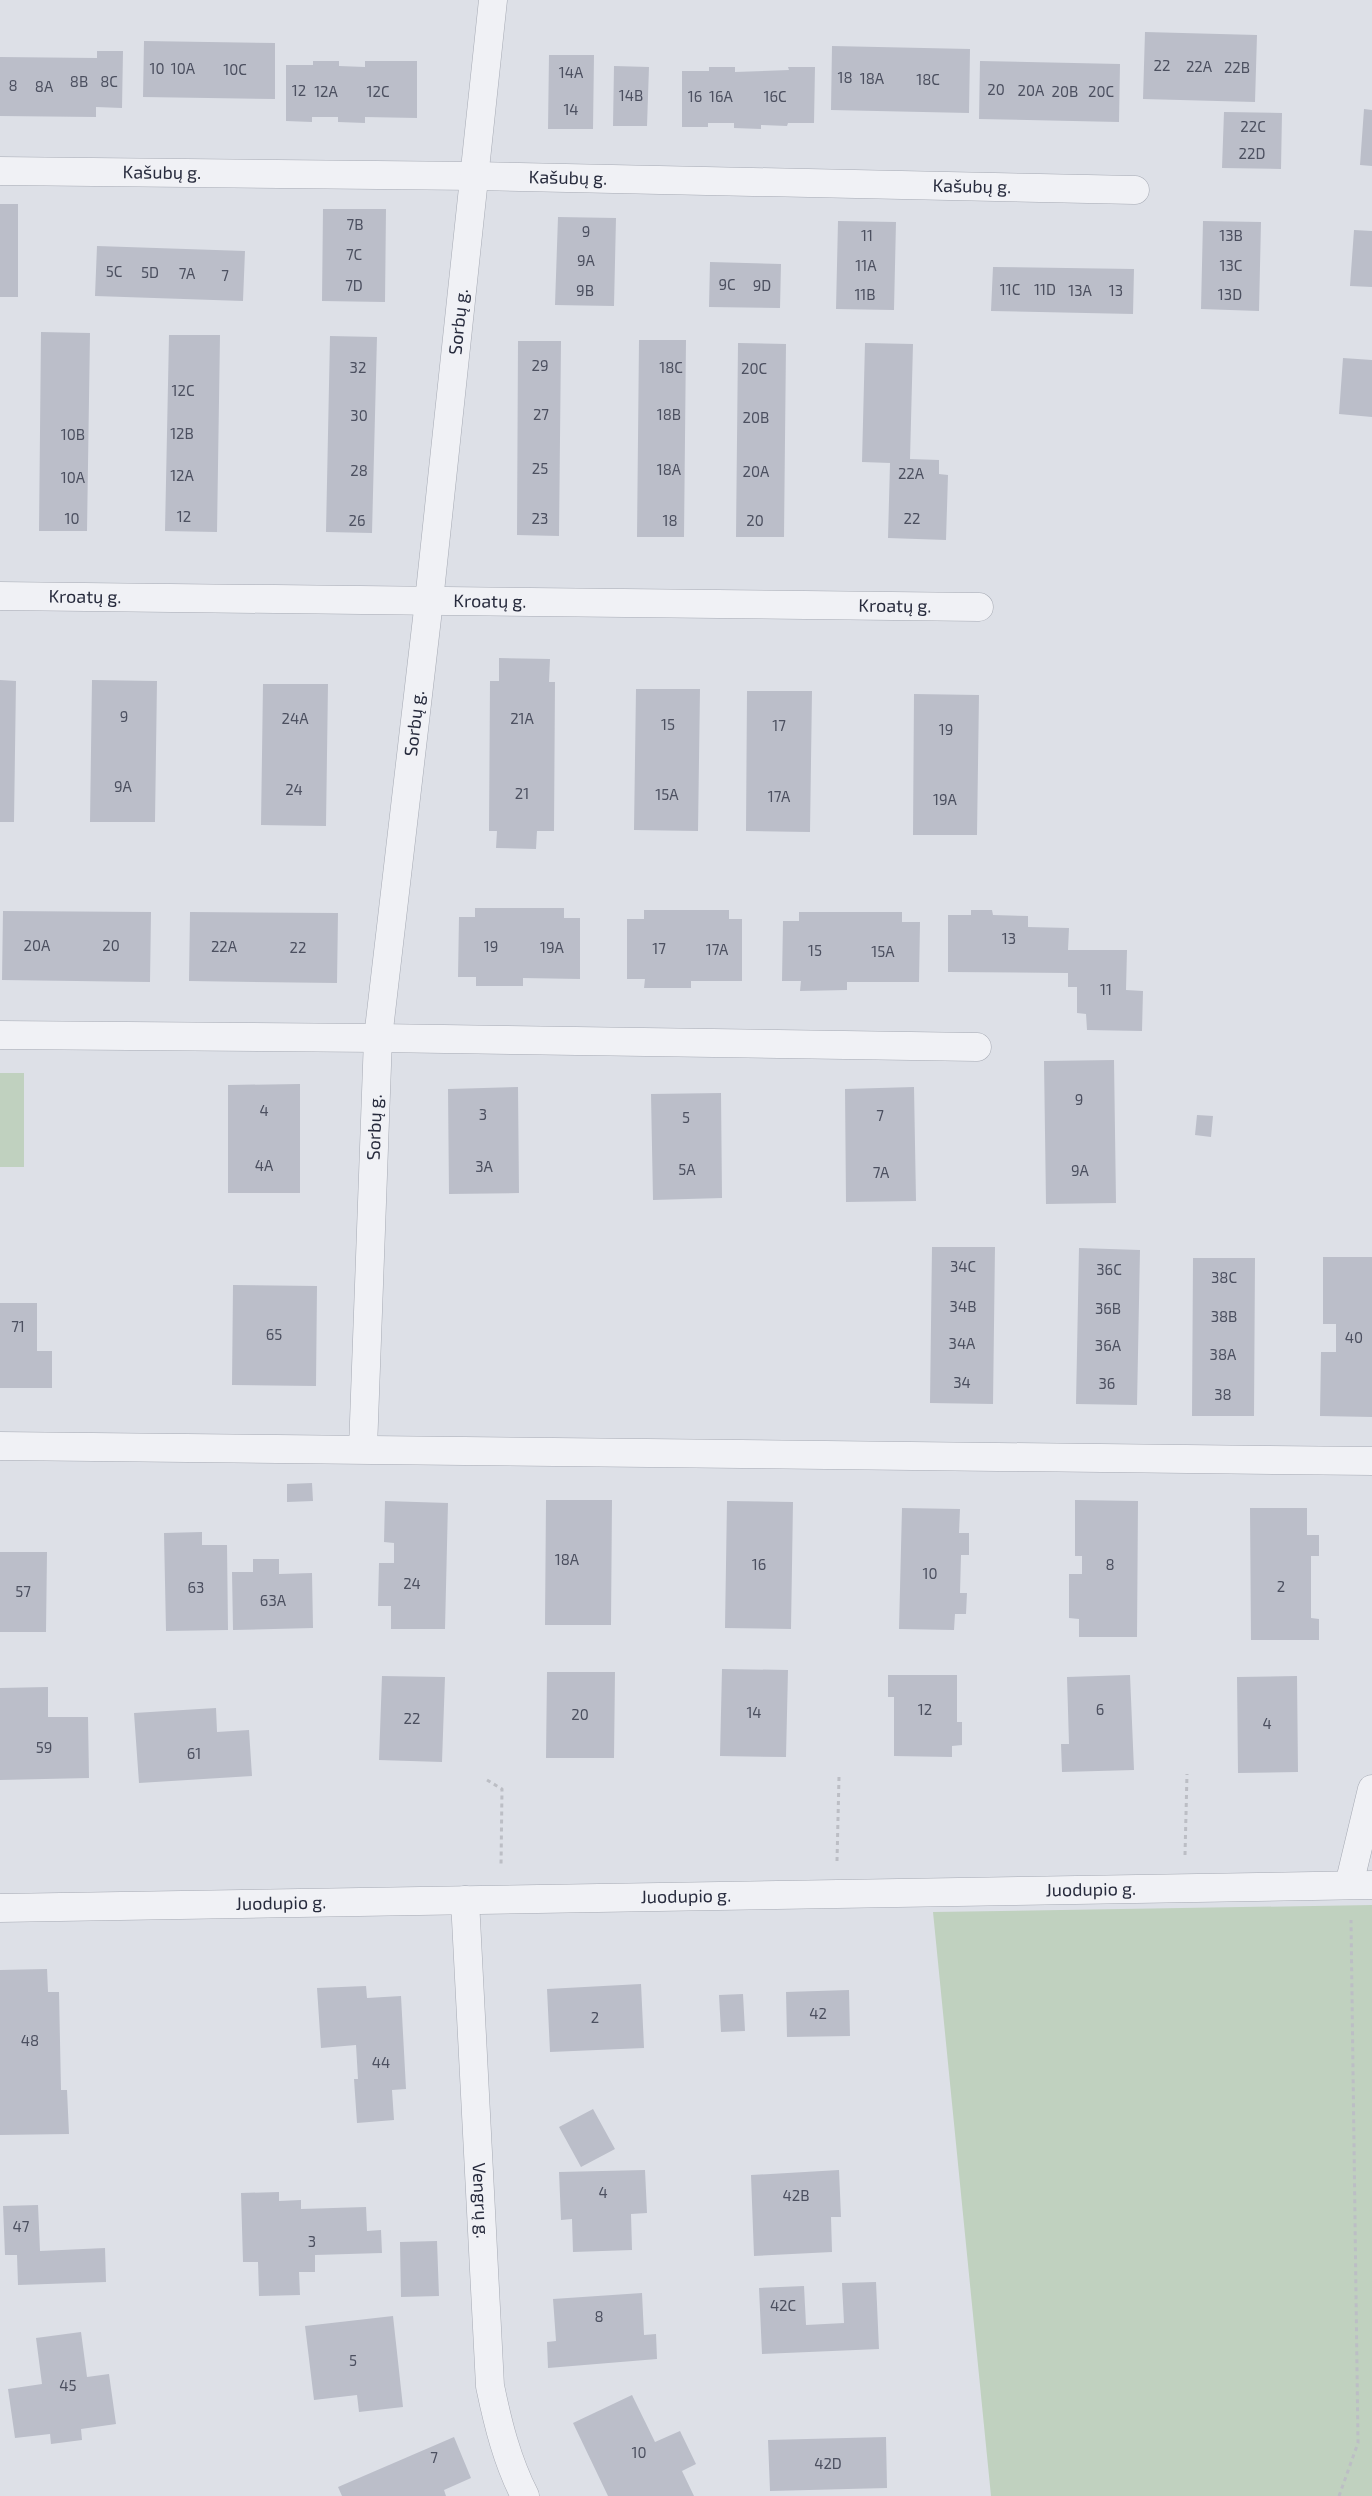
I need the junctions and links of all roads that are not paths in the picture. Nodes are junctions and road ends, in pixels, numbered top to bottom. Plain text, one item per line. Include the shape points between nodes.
1 (493, 0) edge
2 (0, 171) edge
3 (475, 176) junction
4 (1135, 190) dead end
5 (0, 596) edge
6 (429, 601) junction
7 (979, 607) dead end
8 (0, 1035) edge
9 (378, 1038) junction
10 (977, 1047) dead end
11 (0, 1446) edge
12 (363, 1449) junction
13 (1372, 1461) edge
14 (1372, 1789) edge
15 (1360, 1885) edge
16 (465, 1900) junction
17 (0, 1908) edge
18 (525, 2496) edge

1 - 3 street, Sorbų g.
2 - 3 street, Kašubų g.
3 - 4 street, Kašubų g.
3 - 6 street, Sorbų g.
5 - 6 street, Kroatų g.
6 - 7 street, Kroatų g.
6 - 9 street, Sorbų g.
8 - 9 street
9 - 10 street
9 - 12 street, Sorbų g.
11 - 12 street
12 - 13 street
14 - 15 street
15 - 16 street, Juodupio g.
16 - 17 street, Juodupio g.
16 - 18 street, Vengrų g. via 490,2386 499,2429 514,2475

